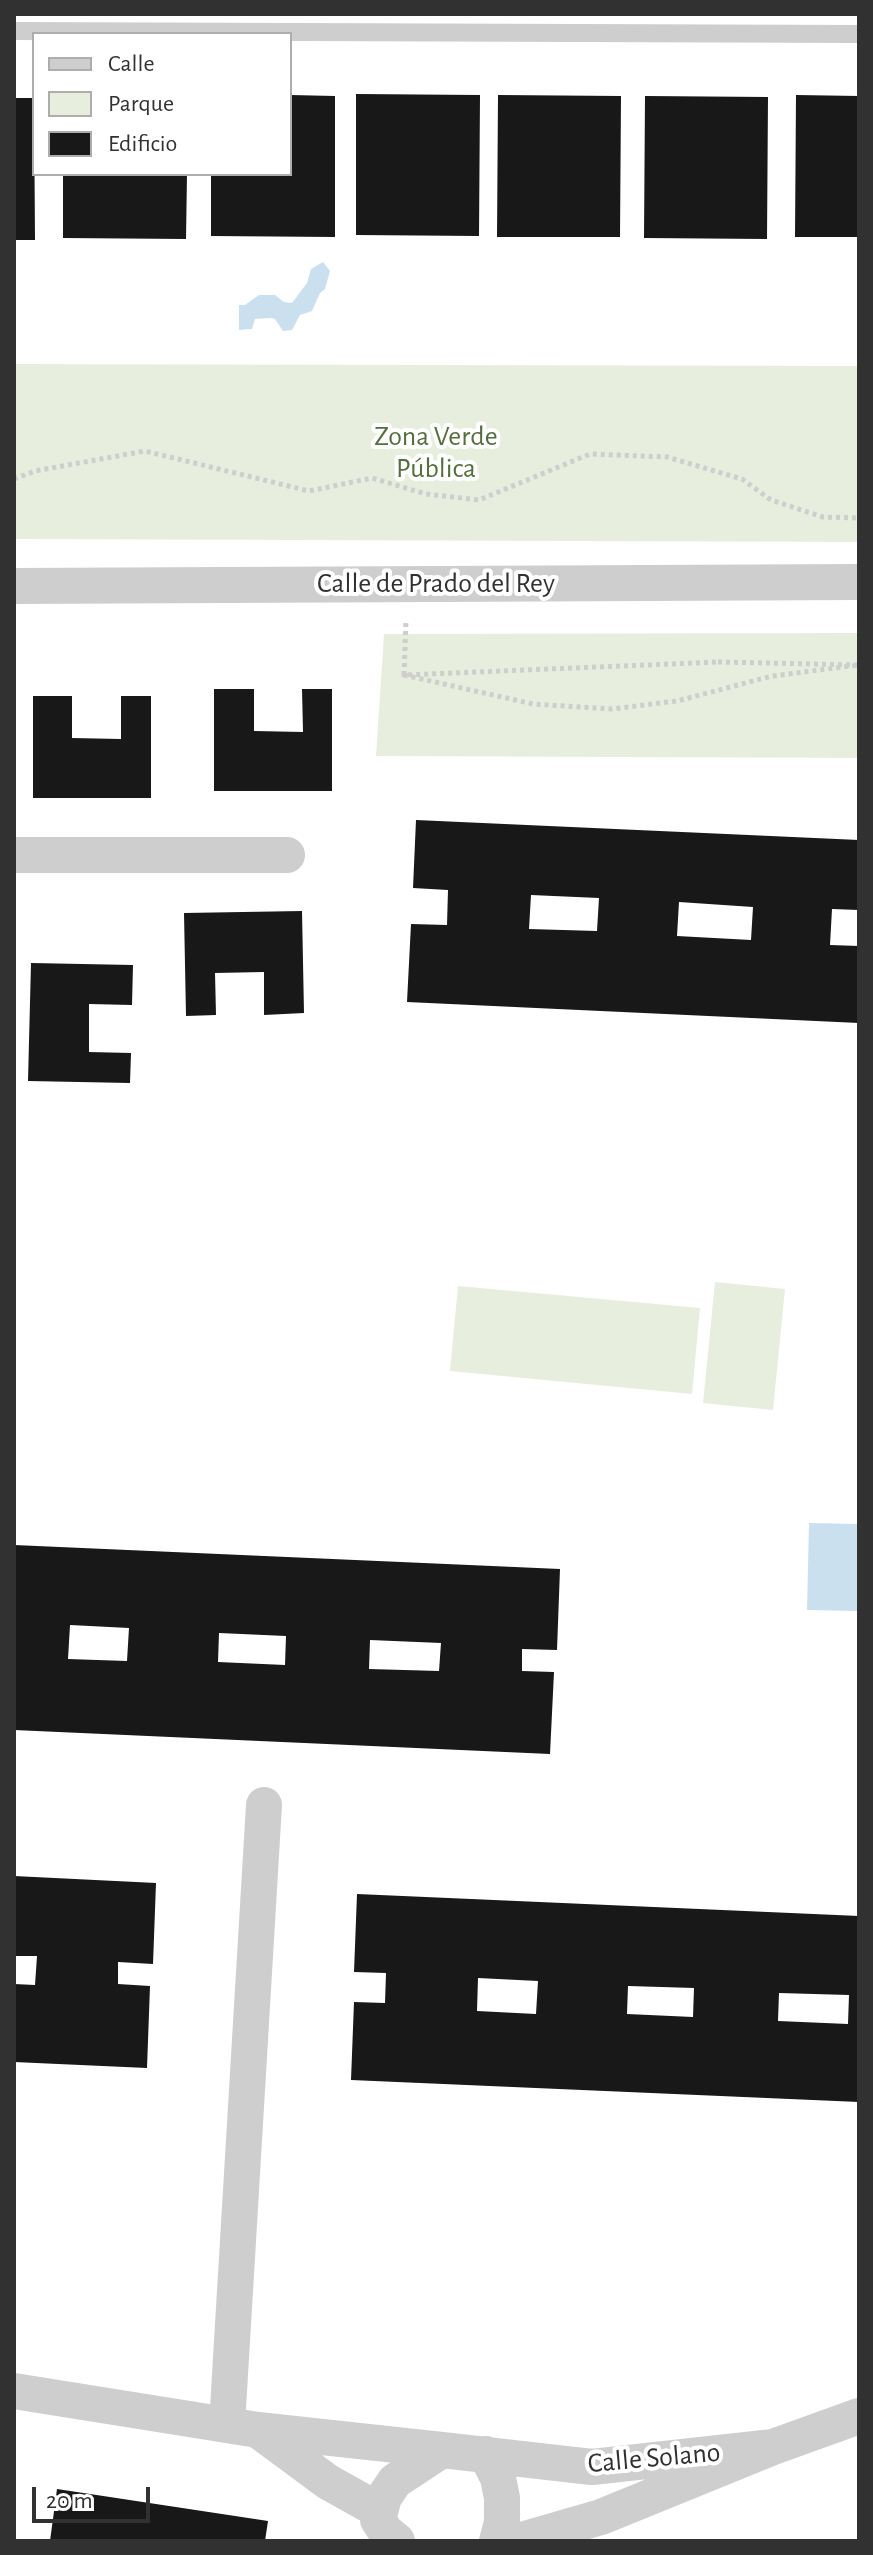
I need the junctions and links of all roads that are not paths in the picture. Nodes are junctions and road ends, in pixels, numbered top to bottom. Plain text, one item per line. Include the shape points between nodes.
1 (314, 22) edge
2 (14, 31) edge
3 (859, 34) edge
4 (859, 582) edge
5 (14, 586) edge
6 (14, 855) edge
7 (287, 855) dead end
8 (264, 1805) dead end
9 (14, 2391) edge
10 (859, 2416) edge
11 (243, 2427) junction
12 (773, 2447) junction
13 (442, 2450) junction
14 (486, 2454) junction
15 (380, 2528) edge
16 (497, 2541) edge
17 (518, 2541) edge

1 - 2 lane
1 - 3 lane
4 - 5 street, Calle de Prado del Rey
6 - 7 street
8 - 11 street
9 - 11 street, Calle Solano
10 - 12 street, Calle Solano
11 - 13 street, Calle Solano
11 - 15 street, Calle Solano via 328,2482
12 - 14 street, Calle Solano via 592,2467
12 - 17 street, Calle Solano via 601,2517
13 - 14 street, Calle Solano
13 - 15 street, Calle Solano via 395,2481 384,2497
14 - 16 street via 502,2498

